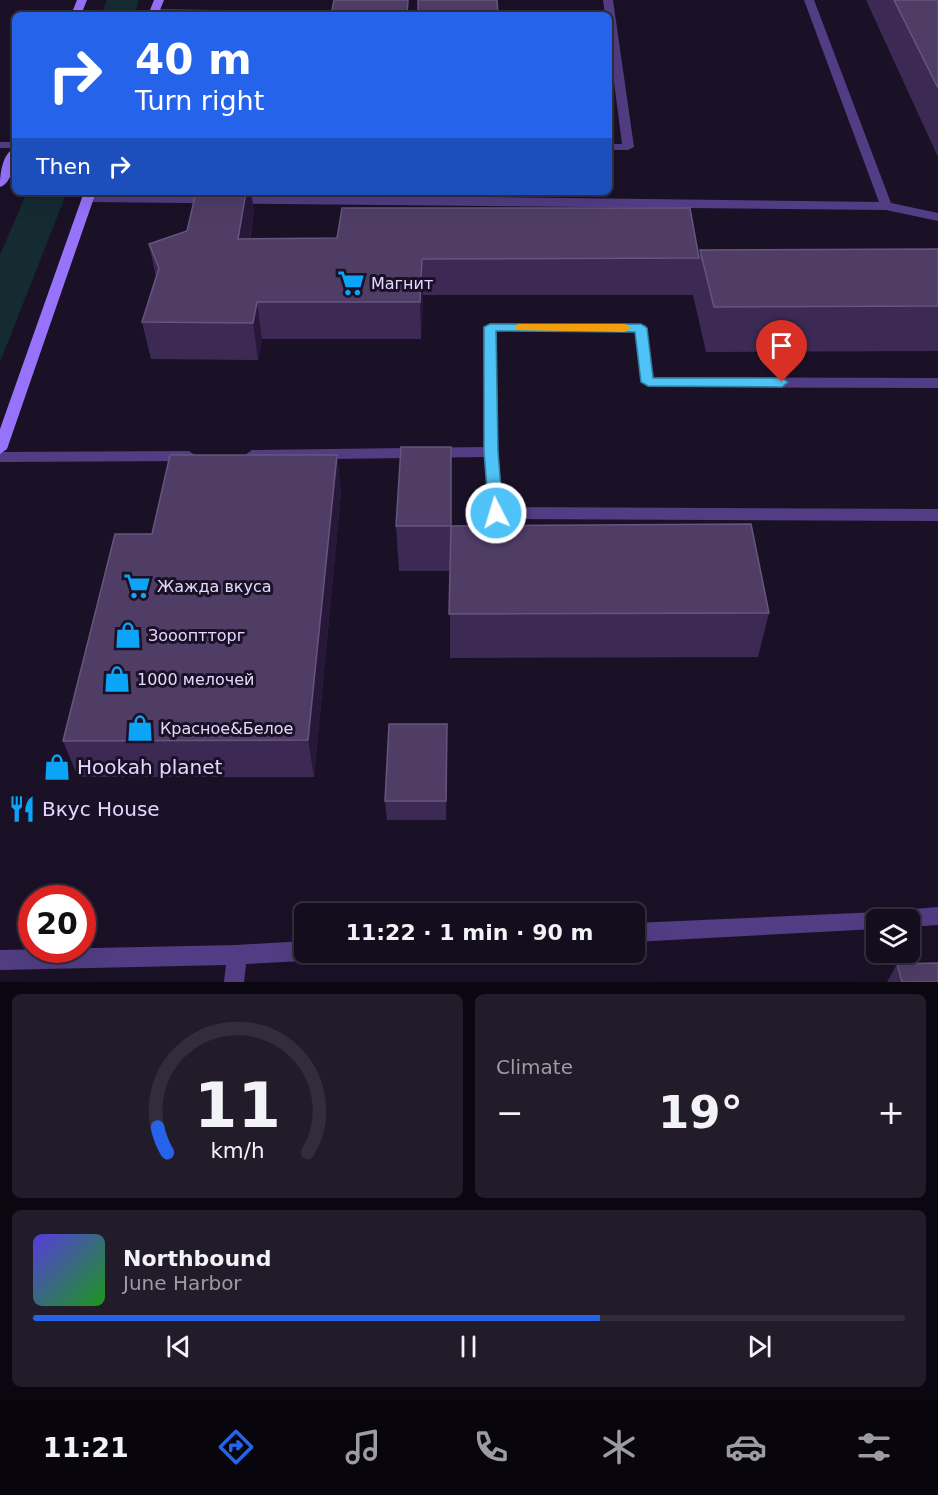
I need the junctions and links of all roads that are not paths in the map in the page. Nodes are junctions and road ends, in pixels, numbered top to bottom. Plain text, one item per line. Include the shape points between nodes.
1 (809, 0) edge
2 (612, 32) edge
3 (612, 147) edge
4 (12, 158) edge
5 (0, 184) edge
6 (89, 195) edge
7 (443, 196) edge
8 (886, 206) junction
9 (938, 217) edge
10 (938, 383) edge
11 (0, 449) edge
12 (491, 452) junction
13 (234, 455) edge
14 (198, 456) edge
15 (0, 457) edge
16 (938, 515) edge
17 (938, 916) edge
18 (920, 917) edge
19 (866, 921) edge
20 (645, 932) edge
21 (294, 952) edge
22 (237, 955) junction
23 (0, 960) edge
24 (234, 982) edge

1 - 8 lane
2 - 3 lane via 628,147
4 - 5 main road
6 - 7 lane
6 - 11 main road
7 - 8 lane
8 - 9 lane
10 - 12 lane via 648,382 641,328 490,327
12 - 13 lane
12 - 16 lane via 496,513
14 - 15 lane
17 - 18 lane
19 - 20 lane
21 - 22 lane
22 - 23 lane
22 - 24 lane

